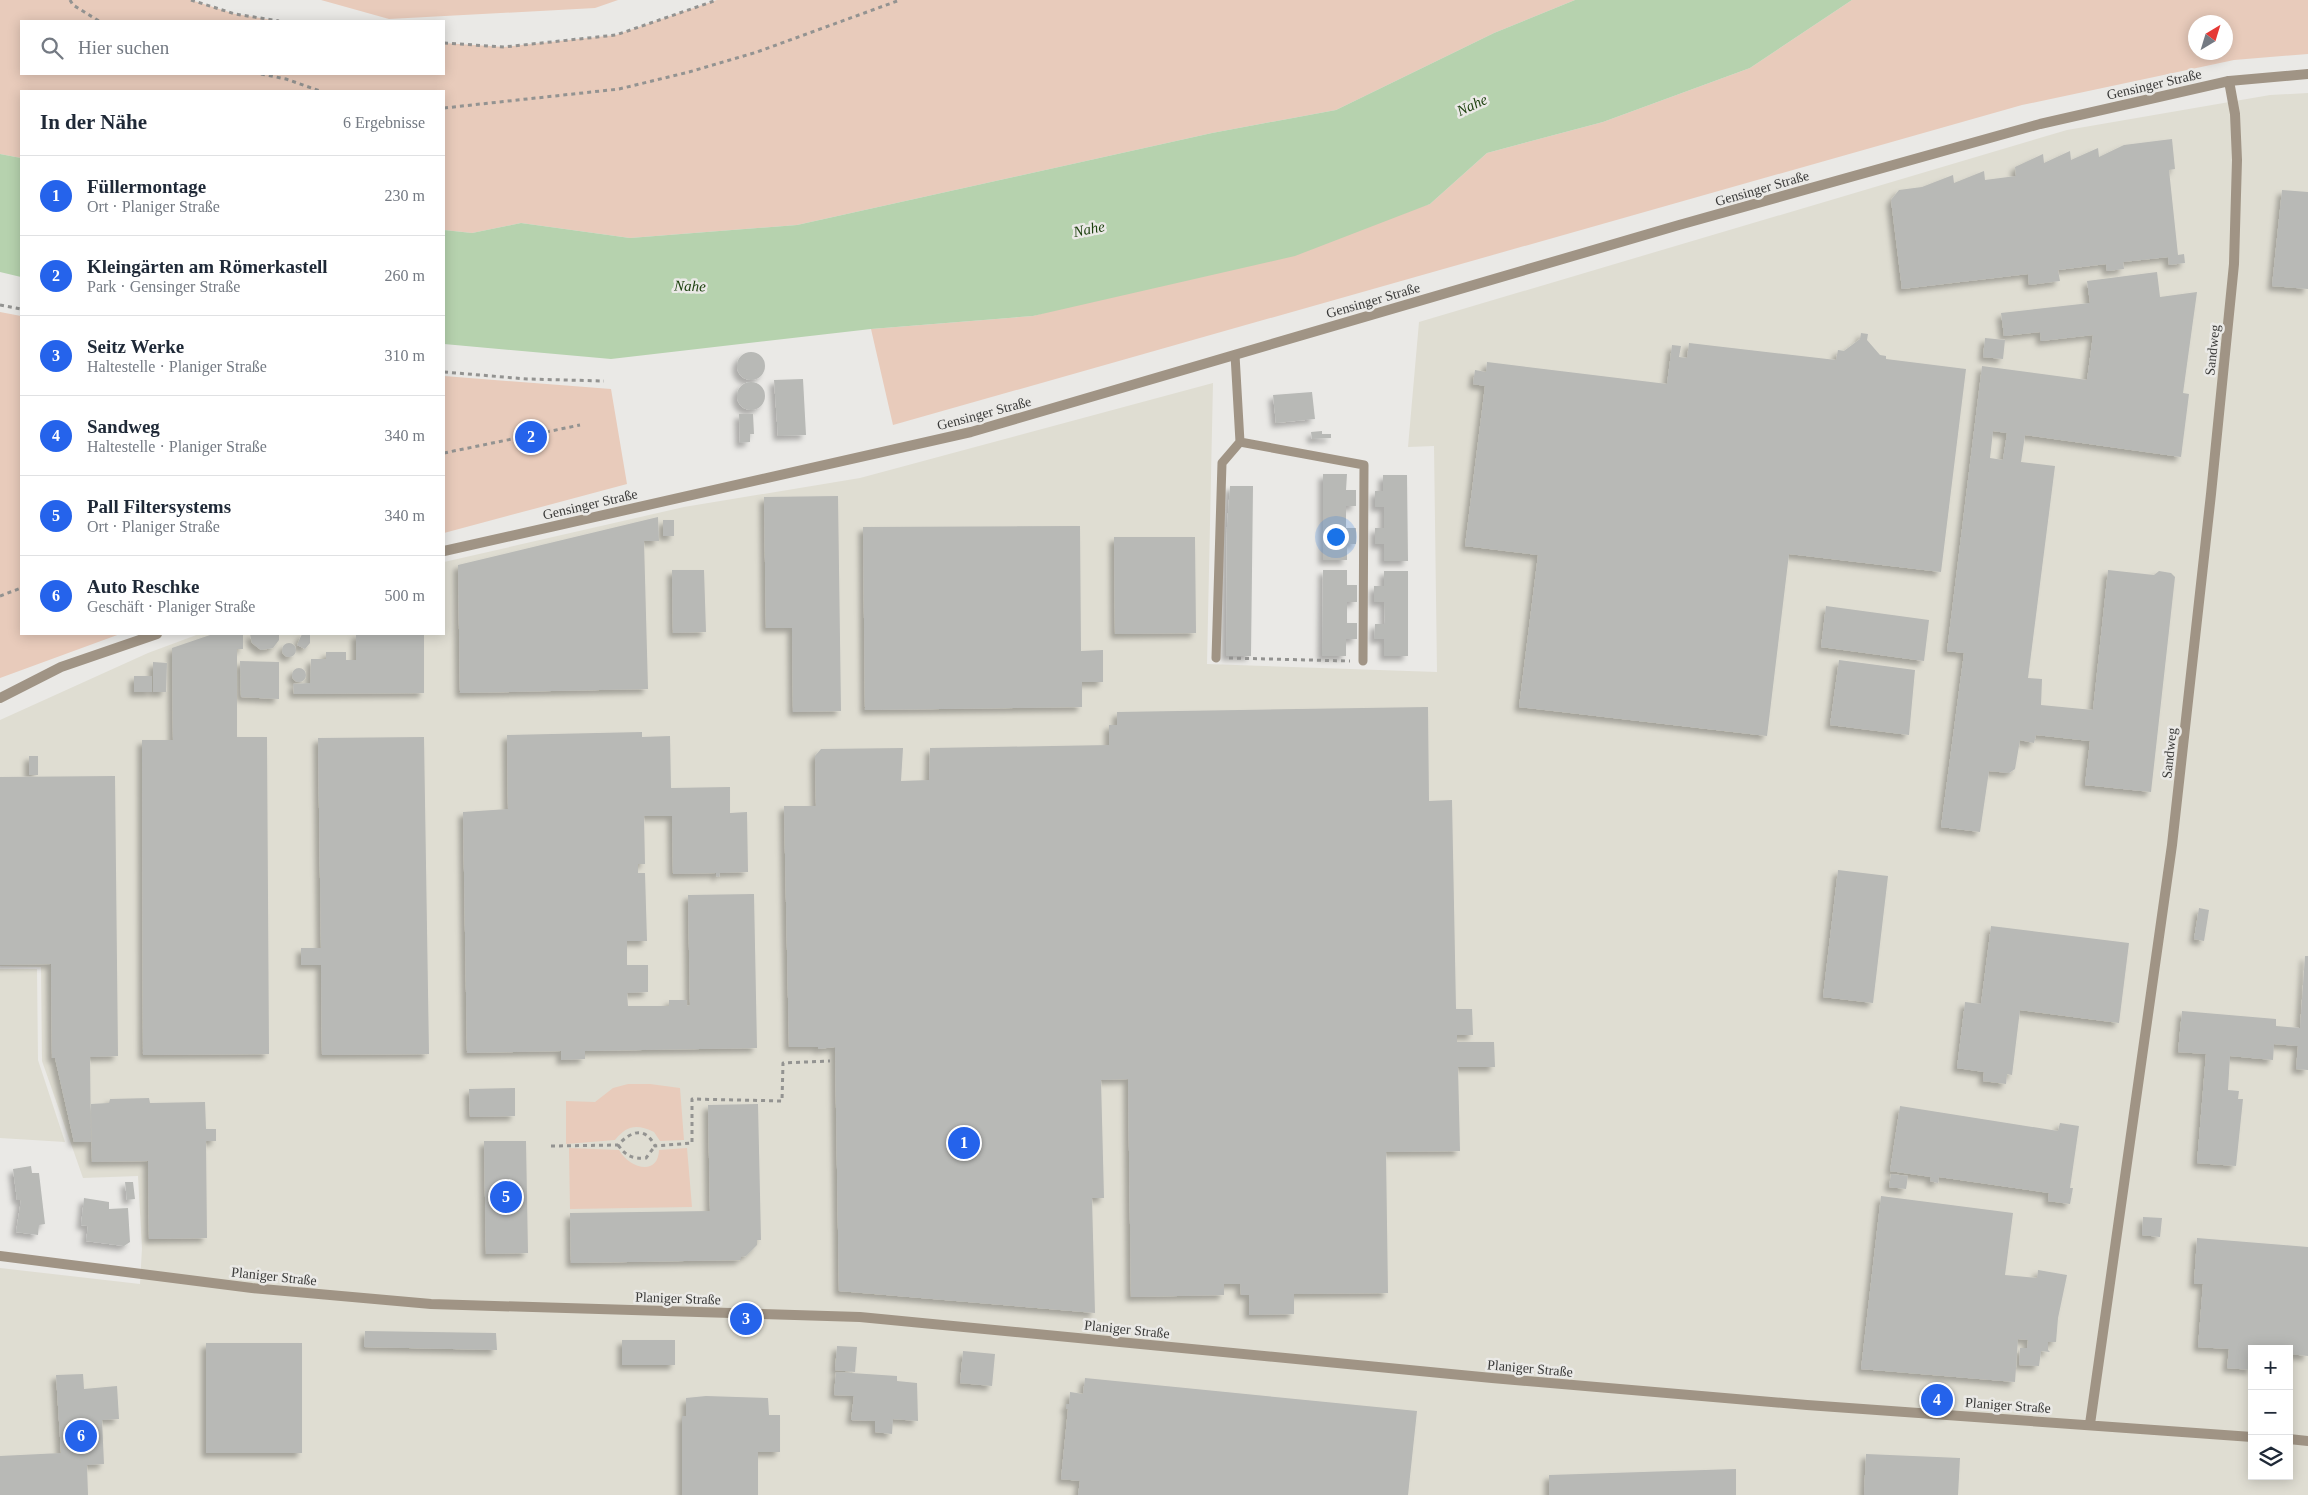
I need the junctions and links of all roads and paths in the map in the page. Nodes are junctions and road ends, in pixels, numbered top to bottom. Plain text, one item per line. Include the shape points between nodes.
1 (70, 0) edge
2 (191, 0) edge
3 (716, 0) edge
4 (900, 0) edge
5 (97, 20) edge
6 (273, 20) edge
7 (445, 43) edge
8 (2308, 74) edge
9 (266, 75) edge
10 (2229, 81) junction
11 (317, 90) edge
12 (445, 108) edge
13 (0, 305) edge
14 (20, 309) edge
15 (1235, 355) junction
16 (445, 372) edge
17 (604, 380) dead end
18 (580, 426) dead end
19 (1240, 442) junction
20 (445, 453) edge
21 (445, 551) edge
22 (20, 588) edge
23 (0, 596) edge
24 (153, 635) edge
25 (1216, 658) joint
26 (1363, 661) joint
27 (0, 698) edge
28 (830, 1062) dead end
29 (618, 1145) junction
30 (552, 1146) dead end
31 (655, 1146) junction
32 (0, 1256) edge
33 (2090, 1424) junction
34 (2248, 1437) edge
35 (2293, 1439) edge
36 (2308, 1441) edge

1 - 5 path via 72,5
2 - 6 path via 234,14
3 - 7 path via 616,35 504,47
4 - 12 path via 757,52 619,89
8 - 10 street, Gensinger Straße
9 - 11 path
10 - 15 street, Gensinger Straße via 2040,124
10 - 33 street, Sandweg via 2235,114 2237,160 2234,264 2212,484 2172,846
13 - 14 path
15 - 19 lane
15 - 21 street, Gensinger Straße via 971,432
16 - 17 path via 527,379
18 - 20 path
19 - 25 lane via 1222,463
19 - 26 lane via 1364,465
22 - 23 path
24 - 27 street via 61,668
25 - 26 path
28 - 31 path via 783,1063 782,1100 692,1099 692,1144
29 - 30 path
29 - 31 path via 634,1133 642,1133 650,1137
29 - 31 path via 629,1157 637,1159 646,1158
32 - 33 street, Planiger Straße via 252,1288 432,1304 860,1317 1492,1378 1807,1405
33 - 34 street, Planiger Straße
35 - 36 street

